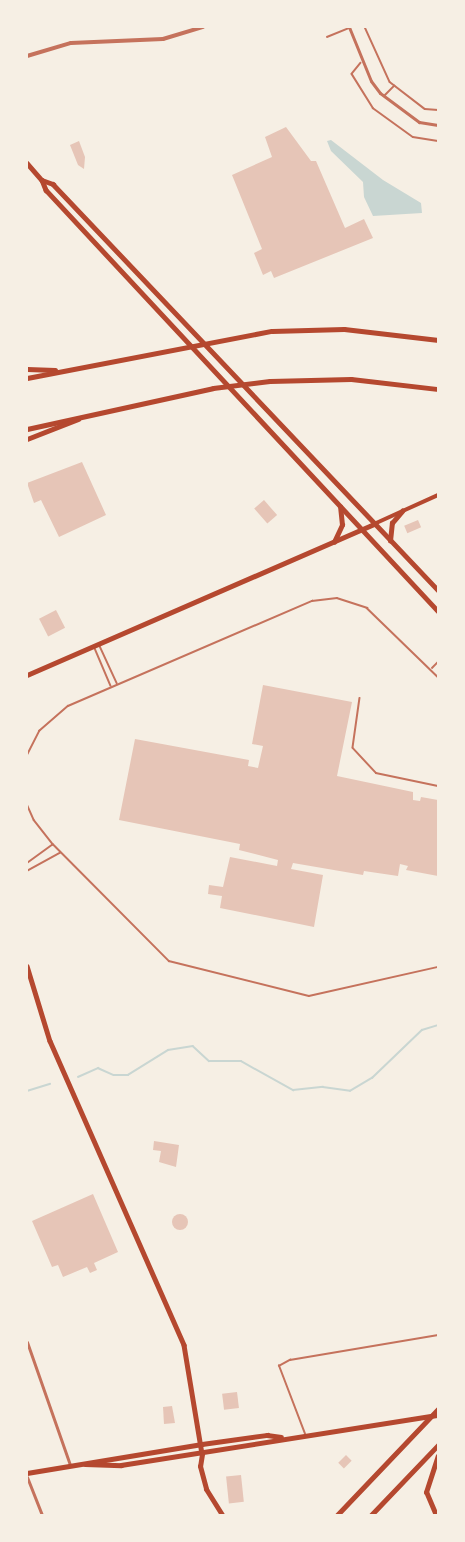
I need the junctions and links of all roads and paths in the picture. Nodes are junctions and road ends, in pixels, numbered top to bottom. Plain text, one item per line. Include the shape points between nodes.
1 (203, 27) edge
2 (350, 27) edge
3 (365, 27) edge
4 (327, 37) dead end
5 (27, 56) edge
6 (364, 62) junction
7 (394, 85) junction
8 (384, 96) junction
9 (438, 110) edge
10 (438, 125) edge
11 (438, 141) edge
12 (27, 163) edge
13 (42, 180) junction
14 (438, 340) edge
15 (27, 369) edge
16 (60, 371) junction
17 (27, 378) edge
18 (438, 389) edge
19 (80, 417) junction
20 (27, 429) edge
21 (27, 439) edge
22 (438, 495) edge
23 (339, 505) junction
24 (402, 511) junction
25 (374, 524) junction
26 (362, 529) junction
27 (390, 541) junction
28 (333, 542) junction
29 (438, 590) edge
30 (438, 611) edge
31 (99, 643) junction
32 (93, 645) junction
33 (438, 662) edge
34 (430, 669) junction
35 (27, 675) edge
36 (438, 676) edge
37 (118, 684) junction
38 (111, 687) junction
39 (360, 698) dead end
40 (27, 755) edge
41 (438, 786) edge
42 (27, 804) edge
43 (52, 844) junction
44 (62, 853) junction
45 (27, 863) edge
46 (27, 871) edge
47 (27, 966) edge
48 (438, 967) edge
49 (438, 1335) edge
50 (27, 1342) edge
51 (438, 1409) edge
52 (438, 1415) edge
53 (305, 1435) junction
54 (284, 1438) junction
55 (202, 1444) junction
56 (438, 1445) edge
57 (202, 1454) junction
58 (438, 1456) edge
59 (85, 1464) junction
60 (71, 1467) junction
61 (27, 1475) edge
62 (42, 1515) edge
63 (222, 1515) edge
64 (337, 1515) edge
65 (371, 1515) edge
66 (436, 1515) edge

1 - 5 street via 163,39 67,44
2 - 4 lane
2 - 6 street
3 - 7 lane
6 - 8 street via 371,81
6 - 11 lane via 352,74 373,108 407,134
7 - 8 lane
7 - 9 lane via 425,109
8 - 10 street via 419,122
12 - 13 main road
13 - 23 main road via 46,190
13 - 25 main road via 53,184
14 - 16 highway via 365,330 284,330 216,339
15 - 16 highway
16 - 17 highway
18 - 19 highway via 351,379 270,381 213,388
19 - 20 highway
19 - 21 highway via 71,425
22 - 24 main road
23 - 26 main road
23 - 28 main road via 342,525
24 - 25 main road
24 - 27 main road via 392,524
25 - 26 main road
25 - 27 main road
26 - 28 main road
26 - 30 main road
27 - 29 main road
28 - 31 main road
31 - 32 main road
31 - 37 lane
32 - 35 main road
32 - 38 lane
33 - 34 lane
34 - 36 lane
34 - 37 lane via 375,613 360,604 329,598 302,604
37 - 38 lane
38 - 40 lane via 52,718 39,730
39 - 41 lane via 353,748 376,773
42 - 43 lane
43 - 44 lane
43 - 45 lane
44 - 46 lane
44 - 48 lane via 169,961 309,996
47 - 55 main road via 50,1041 184,1346
49 - 53 lane via 290,1360 279,1366
50 - 60 street
51 - 64 highway
52 - 53 main road
53 - 54 main road
54 - 55 main road via 267,1435
54 - 57 main road
55 - 57 main road
55 - 59 main road
56 - 65 highway
57 - 59 main road via 121,1465
57 - 63 highway via 200,1466 206,1489
58 - 66 highway via 426,1492
59 - 60 main road
60 - 61 main road
61 - 62 street

